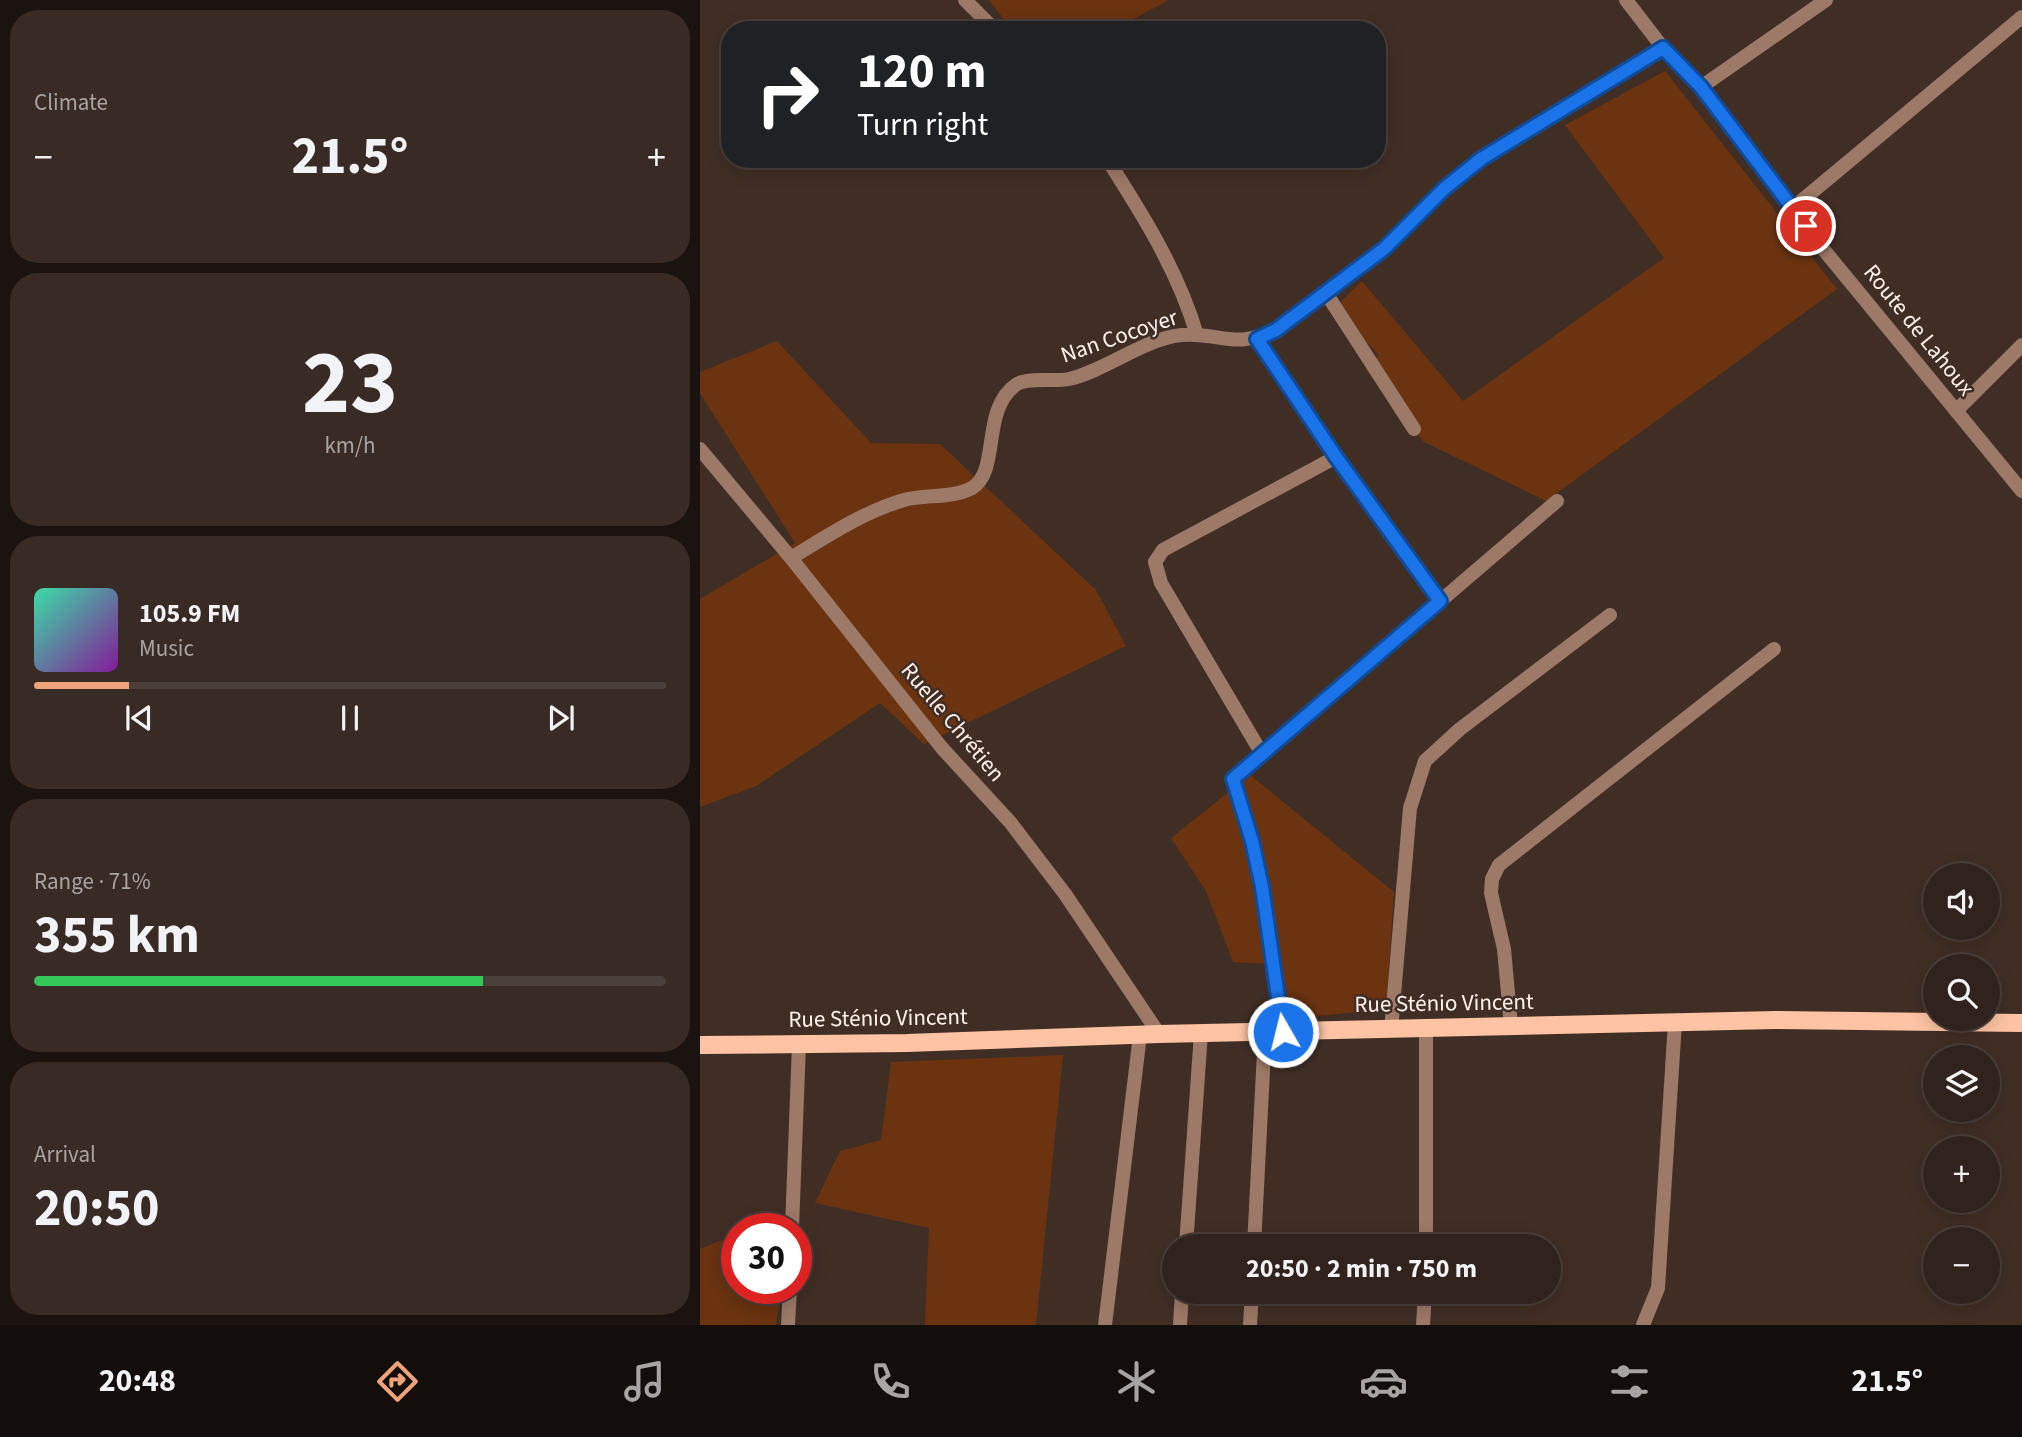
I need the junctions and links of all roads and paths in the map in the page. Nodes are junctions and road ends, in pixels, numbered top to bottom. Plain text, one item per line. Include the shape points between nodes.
1 (965, 0) edge
2 (1626, 0) edge
3 (1826, 0) edge
4 (2022, 17) edge
5 (986, 21) edge
6 (1663, 48) junction
7 (1701, 87) junction
8 (1113, 168) edge
9 (1793, 208) junction
10 (1326, 293) junction
11 (1197, 335) junction
12 (1257, 339) junction
13 (2022, 345) edge
14 (1956, 411) junction
15 (1414, 429) dead end
16 (700, 449) edge
17 (1336, 457) junction
18 (2022, 491) edge
19 (1557, 501) dead end
20 (791, 558) junction
21 (1440, 601) junction
22 (1610, 615) dead end
23 (1774, 649) dead end
24 (1262, 754) junction
25 (1675, 1022) junction
26 (2022, 1023) edge
27 (1511, 1026) junction
28 (1426, 1029) junction
29 (1391, 1030) junction
30 (1274, 1032) junction
31 (1201, 1033) junction
32 (1159, 1034) junction
33 (1140, 1035) junction
34 (799, 1044) junction
35 (700, 1045) edge
36 (793, 1213) edge
37 (1186, 1234) edge
38 (1255, 1234) edge
39 (1426, 1234) edge
40 (789, 1304) edge
41 (1181, 1304) edge
42 (1251, 1304) edge
43 (1424, 1304) edge
44 (788, 1325) edge
45 (1105, 1325) edge
46 (1180, 1325) edge
47 (1250, 1325) edge
48 (1423, 1325) edge
49 (1643, 1325) edge

1 - 5 street
2 - 6 street, Route de Lahoux
3 - 7 street
4 - 9 street
6 - 7 street, Route de Lahoux
6 - 10 street, Nan Cocoyer via 1481,159 1385,248
7 - 9 street, Route de Lahoux
8 - 11 street via 1174,273
9 - 14 street, Route de Lahoux
10 - 12 street, Nan Cocoyer
10 - 15 street
11 - 12 street, Nan Cocoyer via 1217,340
11 - 20 street, Nan Cocoyer via 1180,335 1073,378 1018,383 1001,400 992,421 988,458 979,481 971,488 932,499 906,499 846,524
12 - 17 street
13 - 14 street
14 - 18 street, Route de Lahoux
16 - 20 street, Ruelle Chrétien
17 - 21 street
17 - 24 street via 1163,550 1155,562 1161,583
19 - 21 street
20 - 32 street, Ruelle Chrétien via 942,748 1050,873
21 - 24 street
22 - 29 street via 1425,761 1410,808
23 - 27 street via 1499,864 1491,893 1504,949
24 - 30 street via 1233,779 1259,876
25 - 26 main road, Rue Sténio Vincent
25 - 27 main road, Rue Sténio Vincent
25 - 49 street via 1658,1288
27 - 28 main road, Rue Sténio Vincent
28 - 29 main road, Rue Sténio Vincent
28 - 39 street
29 - 30 main road, Rue Sténio Vincent
30 - 31 main road, Rue Sténio Vincent
30 - 38 street
31 - 32 main road, Rue Sténio Vincent
31 - 37 street
32 - 33 main road, Rue Sténio Vincent
33 - 34 main road, Rue Sténio Vincent
33 - 45 street
34 - 35 main road, Rue Sténio Vincent
34 - 36 street
40 - 44 street
41 - 46 street
42 - 47 street
43 - 48 street

